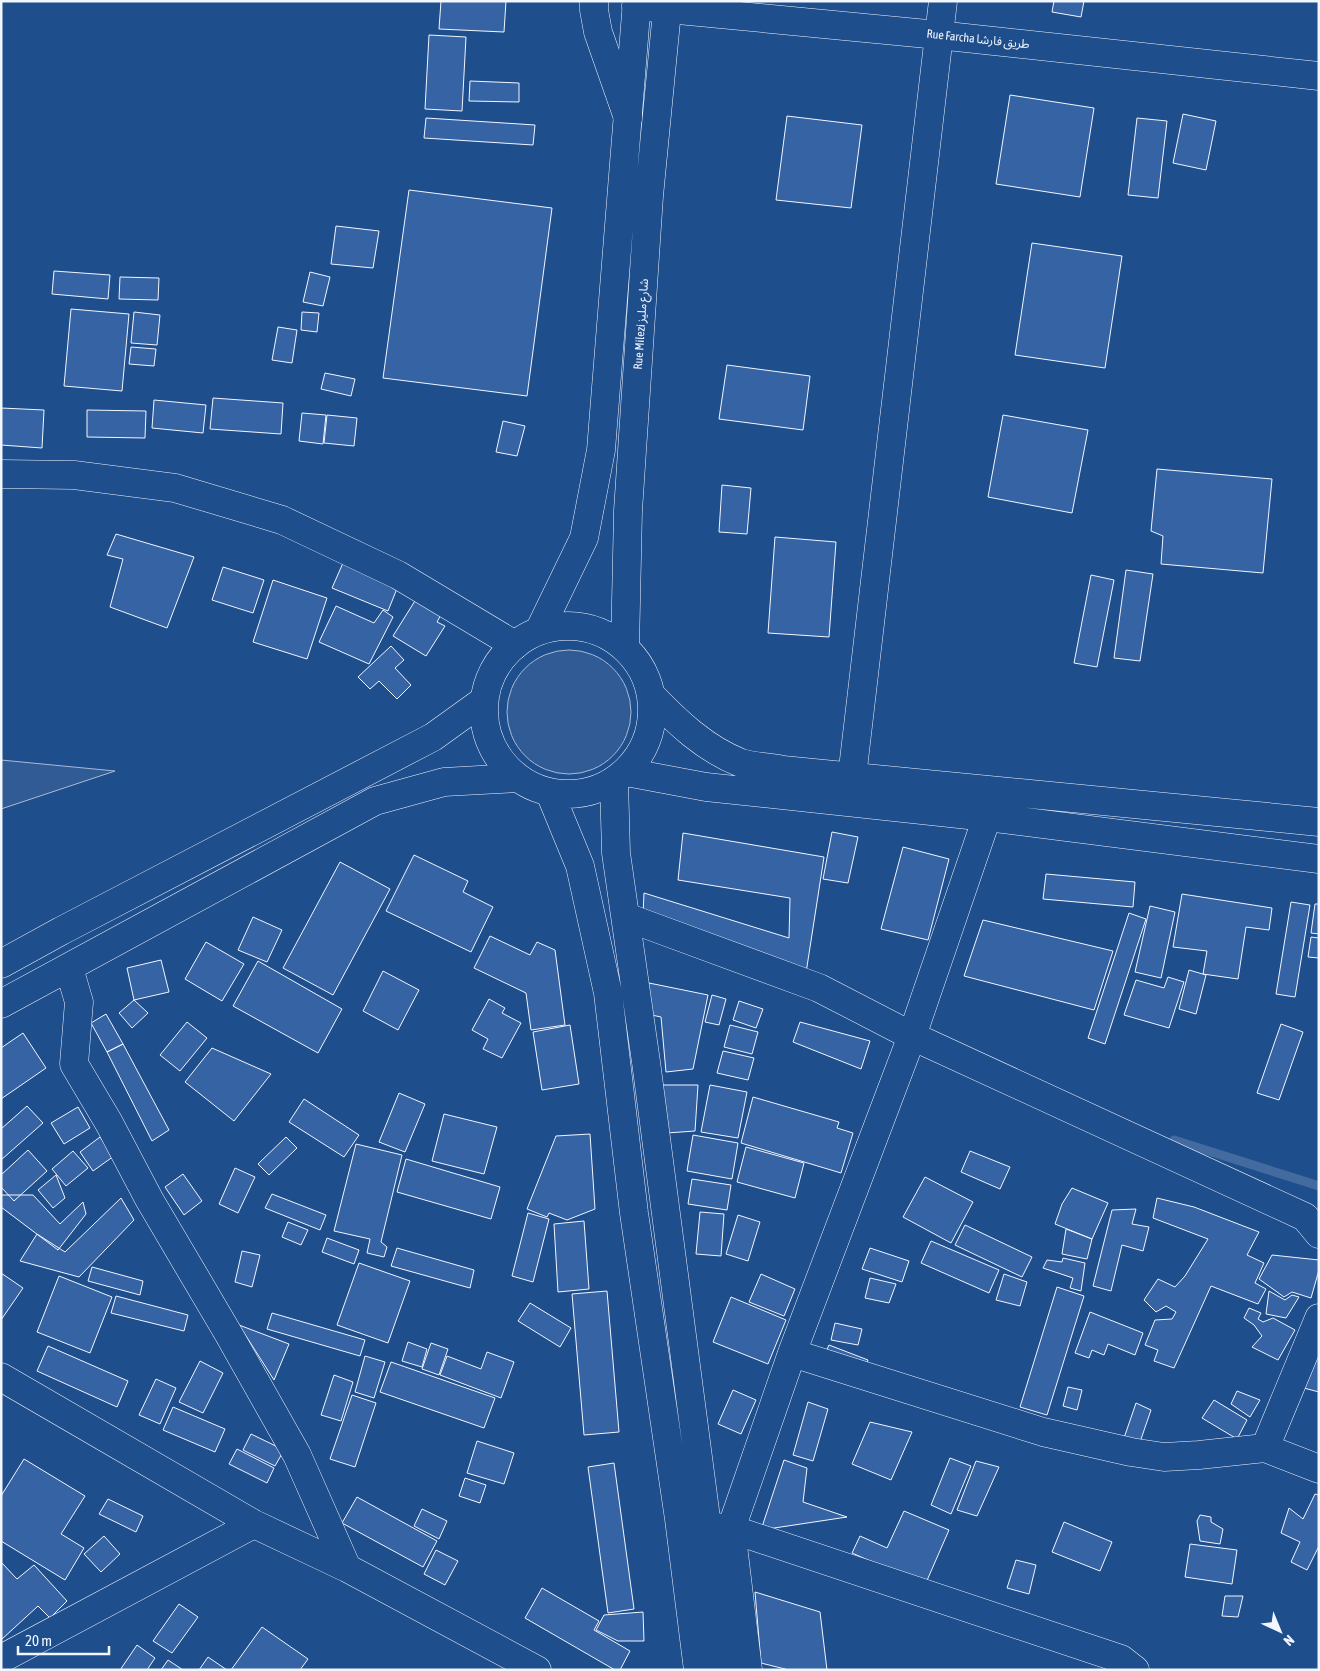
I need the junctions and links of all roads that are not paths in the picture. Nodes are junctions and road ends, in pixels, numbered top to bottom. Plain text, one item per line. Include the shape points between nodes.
1 (594, 1) edge
2 (943, 1) edge
3 (636, 3) edge
4 (668, 5) edge
5 (938, 35) junction
6 (1319, 76) edge
7 (628, 118) junction
8 (1, 474) edge
9 (540, 630) junction
10 (515, 645) junction
11 (625, 648) junction
12 (651, 695) junction
13 (484, 701) junction
14 (620, 776) junction
15 (852, 777) junction
16 (517, 778) junction
17 (550, 793) junction
18 (987, 817) junction
19 (1319, 822) edge
20 (1319, 859) edge
21 (626, 916) junction
22 (1, 964) edge
23 (69, 968) junction
24 (1, 1004) edge
25 (912, 1036) junction
26 (1319, 1234) edge
27 (1319, 1318) edge
28 (792, 1353) junction
29 (1, 1377) edge
30 (1265, 1448) junction
31 (1319, 1469) edge
32 (254, 1524) junction
33 (719, 1527) junction
34 (348, 1568) junction
35 (1, 1659) edge
36 (538, 1670) edge
37 (698, 1670) edge
38 (726, 1670) edge
39 (748, 1670) edge
40 (1135, 1670) edge

1 - 7 street via 598,32
2 - 5 street
3 - 4 street, Rue Farcha طريق فارشا
3 - 7 street
4 - 5 street, Rue Farcha طريق فارشا
4 - 11 street, Rue Milezi شارع مليز via 649,196 628,511
5 - 6 street, Rue Farcha طريق فارشا
5 - 15 street
7 - 9 street via 601,450 584,538
8 - 10 street via 74,475 175,488 282,520 398,575
9 - 10 street
9 - 11 street via 562,626 585,628 606,635
10 - 13 street via 499,661 489,680
11 - 12 street via 642,670
12 - 14 street via 651,723 643,750
12 - 15 street via 704,744 742,763
13 - 16 street via 485,730 497,757
13 - 22 street via 434,737
14 - 17 street via 594,790 572,795
14 - 18 street
14 - 21 street via 616,853
15 - 19 street
16 - 17 street
16 - 23 street via 444,782 375,801
17 - 37 street via 580,866 608,993 634,1213
18 - 20 street
18 - 25 street
21 - 25 street via 819,988
21 - 33 street
23 - 24 street
23 - 34 street via 79,1002 74,1064 297,1455
25 - 26 street via 1305,1217
25 - 28 street
27 - 30 street
28 - 30 street via 1043,1432 1131,1452 1164,1457
28 - 33 street
29 - 32 street
30 - 31 street
32 - 34 street
32 - 35 street
33 - 38 street
33 - 39 street
33 - 40 street via 1120,1659
34 - 36 street

